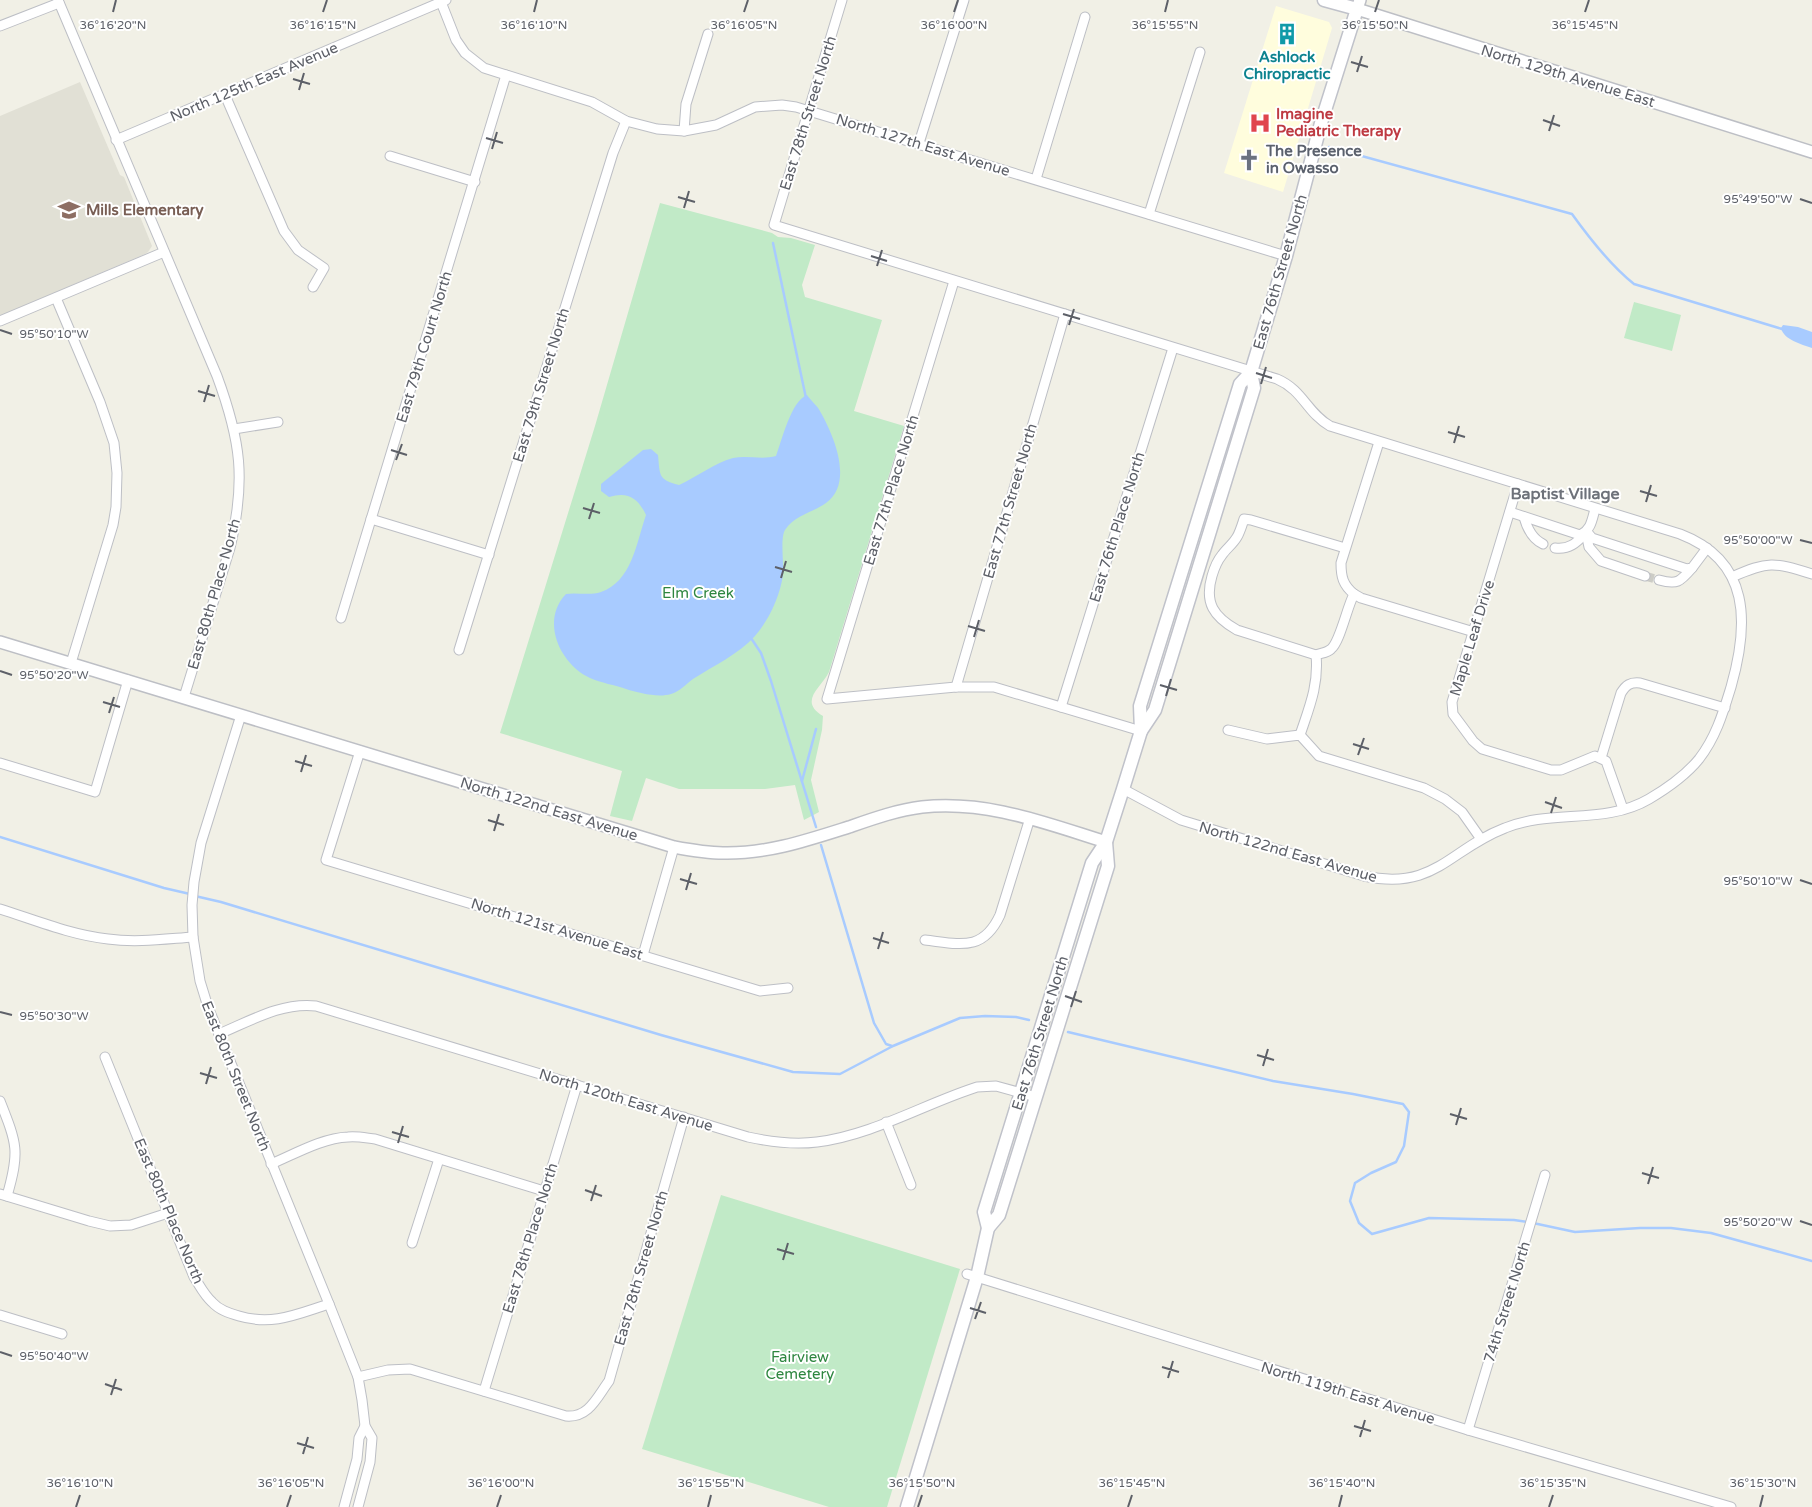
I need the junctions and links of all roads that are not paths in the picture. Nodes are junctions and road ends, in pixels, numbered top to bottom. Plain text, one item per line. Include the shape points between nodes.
1 (842, 0) edge
2 (964, 0) edge
3 (1324, 0) edge
4 (444, 1) edge
5 (58, 2) edge
6 (1359, 5) edge
7 (1085, 17) dead end
8 (0, 26) edge
9 (708, 34) dead end
10 (1200, 52) dead end
11 (506, 76) junction
12 (225, 95) junction
13 (809, 110) junction
14 (626, 121) junction
15 (684, 131) junction
16 (116, 140) junction
17 (919, 143) junction
18 (1812, 152) edge
19 (390, 156) dead end
20 (1036, 179) junction
21 (474, 182) junction
22 (1150, 214) junction
23 (164, 252) junction
24 (1286, 256) junction
25 (954, 281) junction
26 (313, 287) dead end
27 (56, 298) junction
28 (1064, 314) junction
29 (0, 322) edge
30 (1172, 348) junction
31 (1251, 372) junction
32 (278, 422) dead end
33 (234, 430) junction
34 (1379, 442) junction
35 (1518, 484) junction
36 (1595, 509) junction
37 (1510, 512) junction
38 (1524, 517) junction
39 (371, 519) junction
40 (1586, 532) junction
41 (1543, 544) dead end
42 (1345, 548) junction
43 (1555, 548) dead end
44 (1707, 548) junction
45 (489, 555) junction
46 (1692, 568) junction
47 (1812, 574) edge
48 (1645, 576) tunnel mouth
49 (1732, 577) junction
50 (1659, 580) tunnel mouth
51 (1354, 594) junction
52 (341, 618) dead end
53 (1474, 632) junction
54 (0, 642) edge
55 (459, 650) dead end
56 (1316, 655) junction
57 (71, 663) junction
58 (128, 680) junction
59 (956, 688) junction
60 (184, 697) junction
61 (1061, 707) junction
62 (1725, 708) junction
63 (241, 715) junction
64 (1228, 730) dead end
65 (1141, 731) junction
66 (1300, 735) junction
67 (360, 751) junction
68 (1601, 758) junction
69 (0, 763) edge
70 (1123, 789) junction
71 (1623, 809) junction
72 (1030, 818) junction
73 (1481, 839) junction
74 (1106, 842) junction
75 (674, 847) junction
76 (0, 909) edge
77 (193, 937) junction
78 (925, 940) dead end
79 (643, 955) junction
80 (788, 988) dead end
81 (218, 1034) junction
82 (105, 1057) dead end
83 (577, 1084) junction
84 (1021, 1092) junction
85 (1036, 1097) junction
86 (0, 1101) edge
87 (684, 1117) junction
88 (886, 1122) junction
89 (439, 1159) junction
90 (271, 1164) junction
91 (1545, 1174) dead end
92 (911, 1186) dead end
93 (544, 1191) junction
94 (3, 1195) edge
95 (168, 1212) junction
96 (988, 1228) junction
97 (412, 1243) dead end
98 (972, 1276) junction
99 (329, 1304) junction
100 (0, 1315) edge
101 (62, 1334) dead end
102 (358, 1377) junction
103 (484, 1391) junction
104 (365, 1426) junction
105 (1468, 1430) junction
106 (344, 1507) edge
107 (358, 1507) edge
108 (907, 1507) edge
109 (1731, 1507) edge

1 - 13 street, East 78th Street North
2 - 17 street
3 - 6 main road, North 129th Avenue East
4 - 11 street, North 127th East Avenue via 456,40 466,53 484,68
4 - 12 street, North 125th East Avenue
5 - 8 street
5 - 16 street, East 80th Place North
6 - 18 street, North 129th Avenue East
6 - 24 main road, East 76th Street North via 1322,123
7 - 20 street
9 - 15 street via 686,104
10 - 22 street
11 - 14 street, North 127th East Avenue via 592,102
11 - 21 street, East 79th Court North
12 - 16 street, North 125th East Avenue
12 - 26 street via 284,231 298,250 324,268
13 - 15 street, North 127th East Avenue via 782,105 755,107 716,125
13 - 17 street, North 127th East Avenue
13 - 25 street, East 78th Street North via 774,226
14 - 15 street, North 127th East Avenue via 657,129
14 - 45 street, East 79th Street North via 613,153
16 - 23 street, East 80th Place North
17 - 20 street, North 127th East Avenue
19 - 21 street
20 - 22 street, North 127th East Avenue
21 - 39 street, East 79th Court North
22 - 24 street, North 127th East Avenue
23 - 27 street
23 - 33 street, East 80th Place North via 217,376
24 - 31 main road, East 76th Street North
25 - 28 street
25 - 59 street, East 77th Place North via 827,699
27 - 29 street
27 - 57 street via 109,425 117,464 113,525
28 - 30 street
28 - 59 street, East 77th Street North
30 - 31 street
30 - 61 street, East 76th Place North
31 - 34 street via 1286,383 1302,396 1320,421
31 - 65 main road, East 76th Street North via 1253,392 1155,710
32 - 33 street
33 - 60 street, East 80th Place North via 239,454 235,526
34 - 35 street
34 - 42 street
35 - 36 street
35 - 37 street, Maple Leaf Drive
36 - 40 street
36 - 44 street via 1680,534
37 - 38 street
37 - 53 street, Maple Leaf Drive
38 - 40 street via 1580,535
38 - 41 street via 1536,541
39 - 45 street
39 - 52 street, East 79th Court North
40 - 43 street via 1575,544
40 - 46 street via 1592,538
40 - 48 street via 1589,547 1601,561
42 - 51 street via 1341,573 1344,584
42 - 56 street via 1244,519 1237,537 1221,556 1210,583 1209,598 1217,615 1226,624
44 - 46 street
44 - 49 street
45 - 55 street, East 79th Street North
46 - 50 street via 1678,582 1672,584
47 - 49 street via 1766,564
49 - 62 street, North 122nd East Avenue via 1742,617 1740,644
51 - 53 street
51 - 56 street via 1335,644 1329,651
53 - 68 street, Maple Leaf Drive via 1451,706 1453,714 1482,750 1551,770 1561,770 1595,756
54 - 57 street, North 122nd East Avenue
56 - 66 street via 1316,685
57 - 58 street, North 122nd East Avenue
58 - 60 street, North 122nd East Avenue
58 - 69 street via 95,792
59 - 61 street via 994,687
60 - 63 street, North 122nd East Avenue
61 - 65 street
62 - 68 street via 1632,682 1621,693
62 - 71 street, North 122nd East Avenue via 1719,725 1698,760 1682,776 1647,800
63 - 67 street, North 122nd East Avenue
63 - 77 street, East 80th Street North via 202,843 193,897
64 - 66 street via 1267,739
65 - 70 main road, East 76th Street North
66 - 73 street via 1319,756 1424,788 1445,799 1462,812
67 - 75 street, North 122nd East Avenue
67 - 79 street, North 121st Avenue East via 326,860
68 - 71 street via 1606,761
70 - 73 street, North 122nd East Avenue via 1181,820 1375,879 1398,880 1423,875
70 - 74 main road, East 76th Street North
71 - 73 street, North 122nd East Avenue via 1583,817 1525,822
72 - 74 street, North 122nd East Avenue
72 - 75 street, North 122nd East Avenue via 971,806 920,807 777,848 723,853
72 - 78 street via 1000,915 987,936 963,944
74 - 84 main road, East 76th Street North via 1092,863
74 - 85 main road, East 76th Street North via 1108,866
75 - 79 street
76 - 77 street via 107,939
77 - 81 street, East 80th Street North via 200,981
79 - 80 street, North 121st Avenue East via 760,991
81 - 83 street, North 120th East Avenue via 286,1006 316,1006
81 - 90 street, East 80th Street North
82 - 95 street, East 80th Place North
83 - 87 street, North 120th East Avenue
83 - 93 street, East 78th Place North
84 - 85 street, North 120th East Avenue
84 - 88 street, North 120th East Avenue via 996,1086 977,1087
84 - 96 main road, East 76th Street North via 984,1212
85 - 96 main road, East 76th Street North via 999,1216
86 - 94 street via 16,1143 16,1164
87 - 88 street, North 120th East Avenue via 748,1137 784,1143 833,1139
87 - 103 street, East 78th Street North via 609,1381 585,1413 579,1416 566,1416
88 - 92 street
89 - 90 street via 375,1139 348,1137 327,1141
89 - 93 street
89 - 97 street
90 - 99 street, East 80th Street North
91 - 105 street, 74th Street North
93 - 103 street, East 78th Place North
94 - 95 street via 110,1226 131,1225
95 - 99 street, East 80th Place North via 194,1277 212,1303 221,1310 253,1320 274,1320
96 - 98 main road, East 76th Street North
98 - 105 street, North 119th East Avenue
98 - 108 main road, East 76th Street North
99 - 102 street, East 80th Street North
100 - 101 street
102 - 103 street via 388,1370 410,1370
102 - 104 street, East 80th Street North
104 - 106 street, East 80th Street North via 359,1438 357,1459
104 - 107 street, East 80th Street North via 372,1438 370,1462
105 - 109 street, North 119th East Avenue

